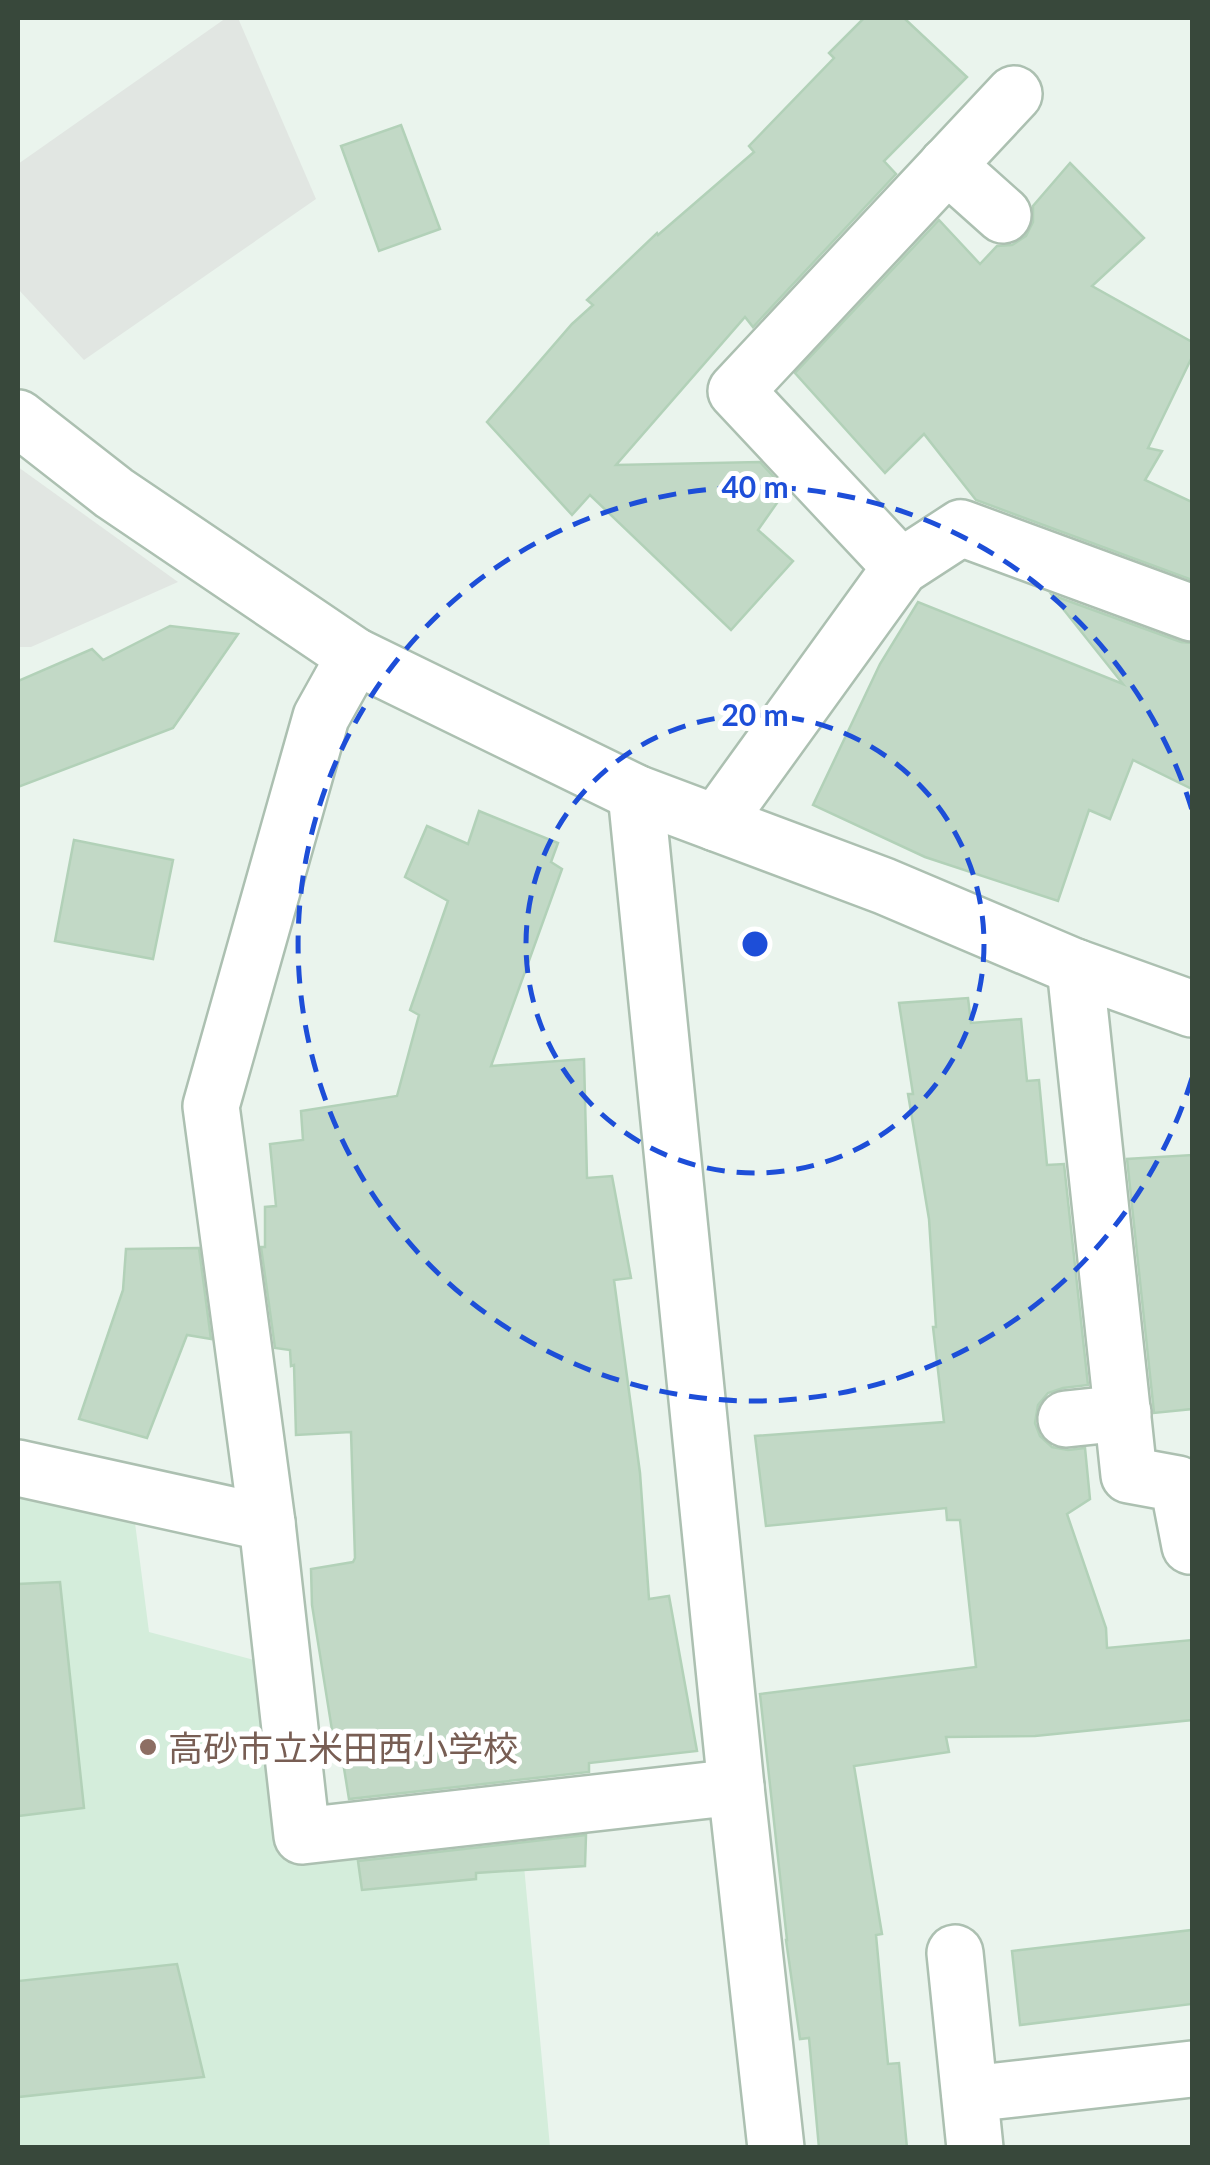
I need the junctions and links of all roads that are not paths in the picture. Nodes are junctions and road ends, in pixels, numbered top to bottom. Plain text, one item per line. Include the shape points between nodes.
1 (1014, 94) dead end
2 (947, 165) junction
3 (1003, 215) dead end
4 (18, 418) edge
5 (901, 567) junction
6 (1192, 613) edge
7 (356, 656) junction
8 (636, 793) junction
9 (716, 824) junction
10 (1075, 967) junction
11 (1192, 1009) edge
12 (1123, 1413) junction
13 (1066, 1419) dead end
14 (18, 1468) edge
15 (267, 1523) junction
16 (1190, 1546) dead end
17 (736, 1788) junction
18 (956, 1953) dead end
19 (1192, 2069) edge
20 (970, 2094) junction
21 (776, 2148) edge
22 (975, 2148) edge

1 - 2 street
2 - 3 street
2 - 5 street via 736,391
4 - 7 street via 114,493
5 - 6 street via 960,528
5 - 9 street
7 - 8 street
7 - 15 street via 321,717 210,1106
8 - 9 street
8 - 17 street
9 - 10 street
10 - 11 street
10 - 12 street
12 - 13 street
12 - 16 street via 1128,1475 1178,1484
14 - 15 street
15 - 17 street via 302,1836
17 - 21 street
18 - 20 street
19 - 20 street
20 - 22 street

